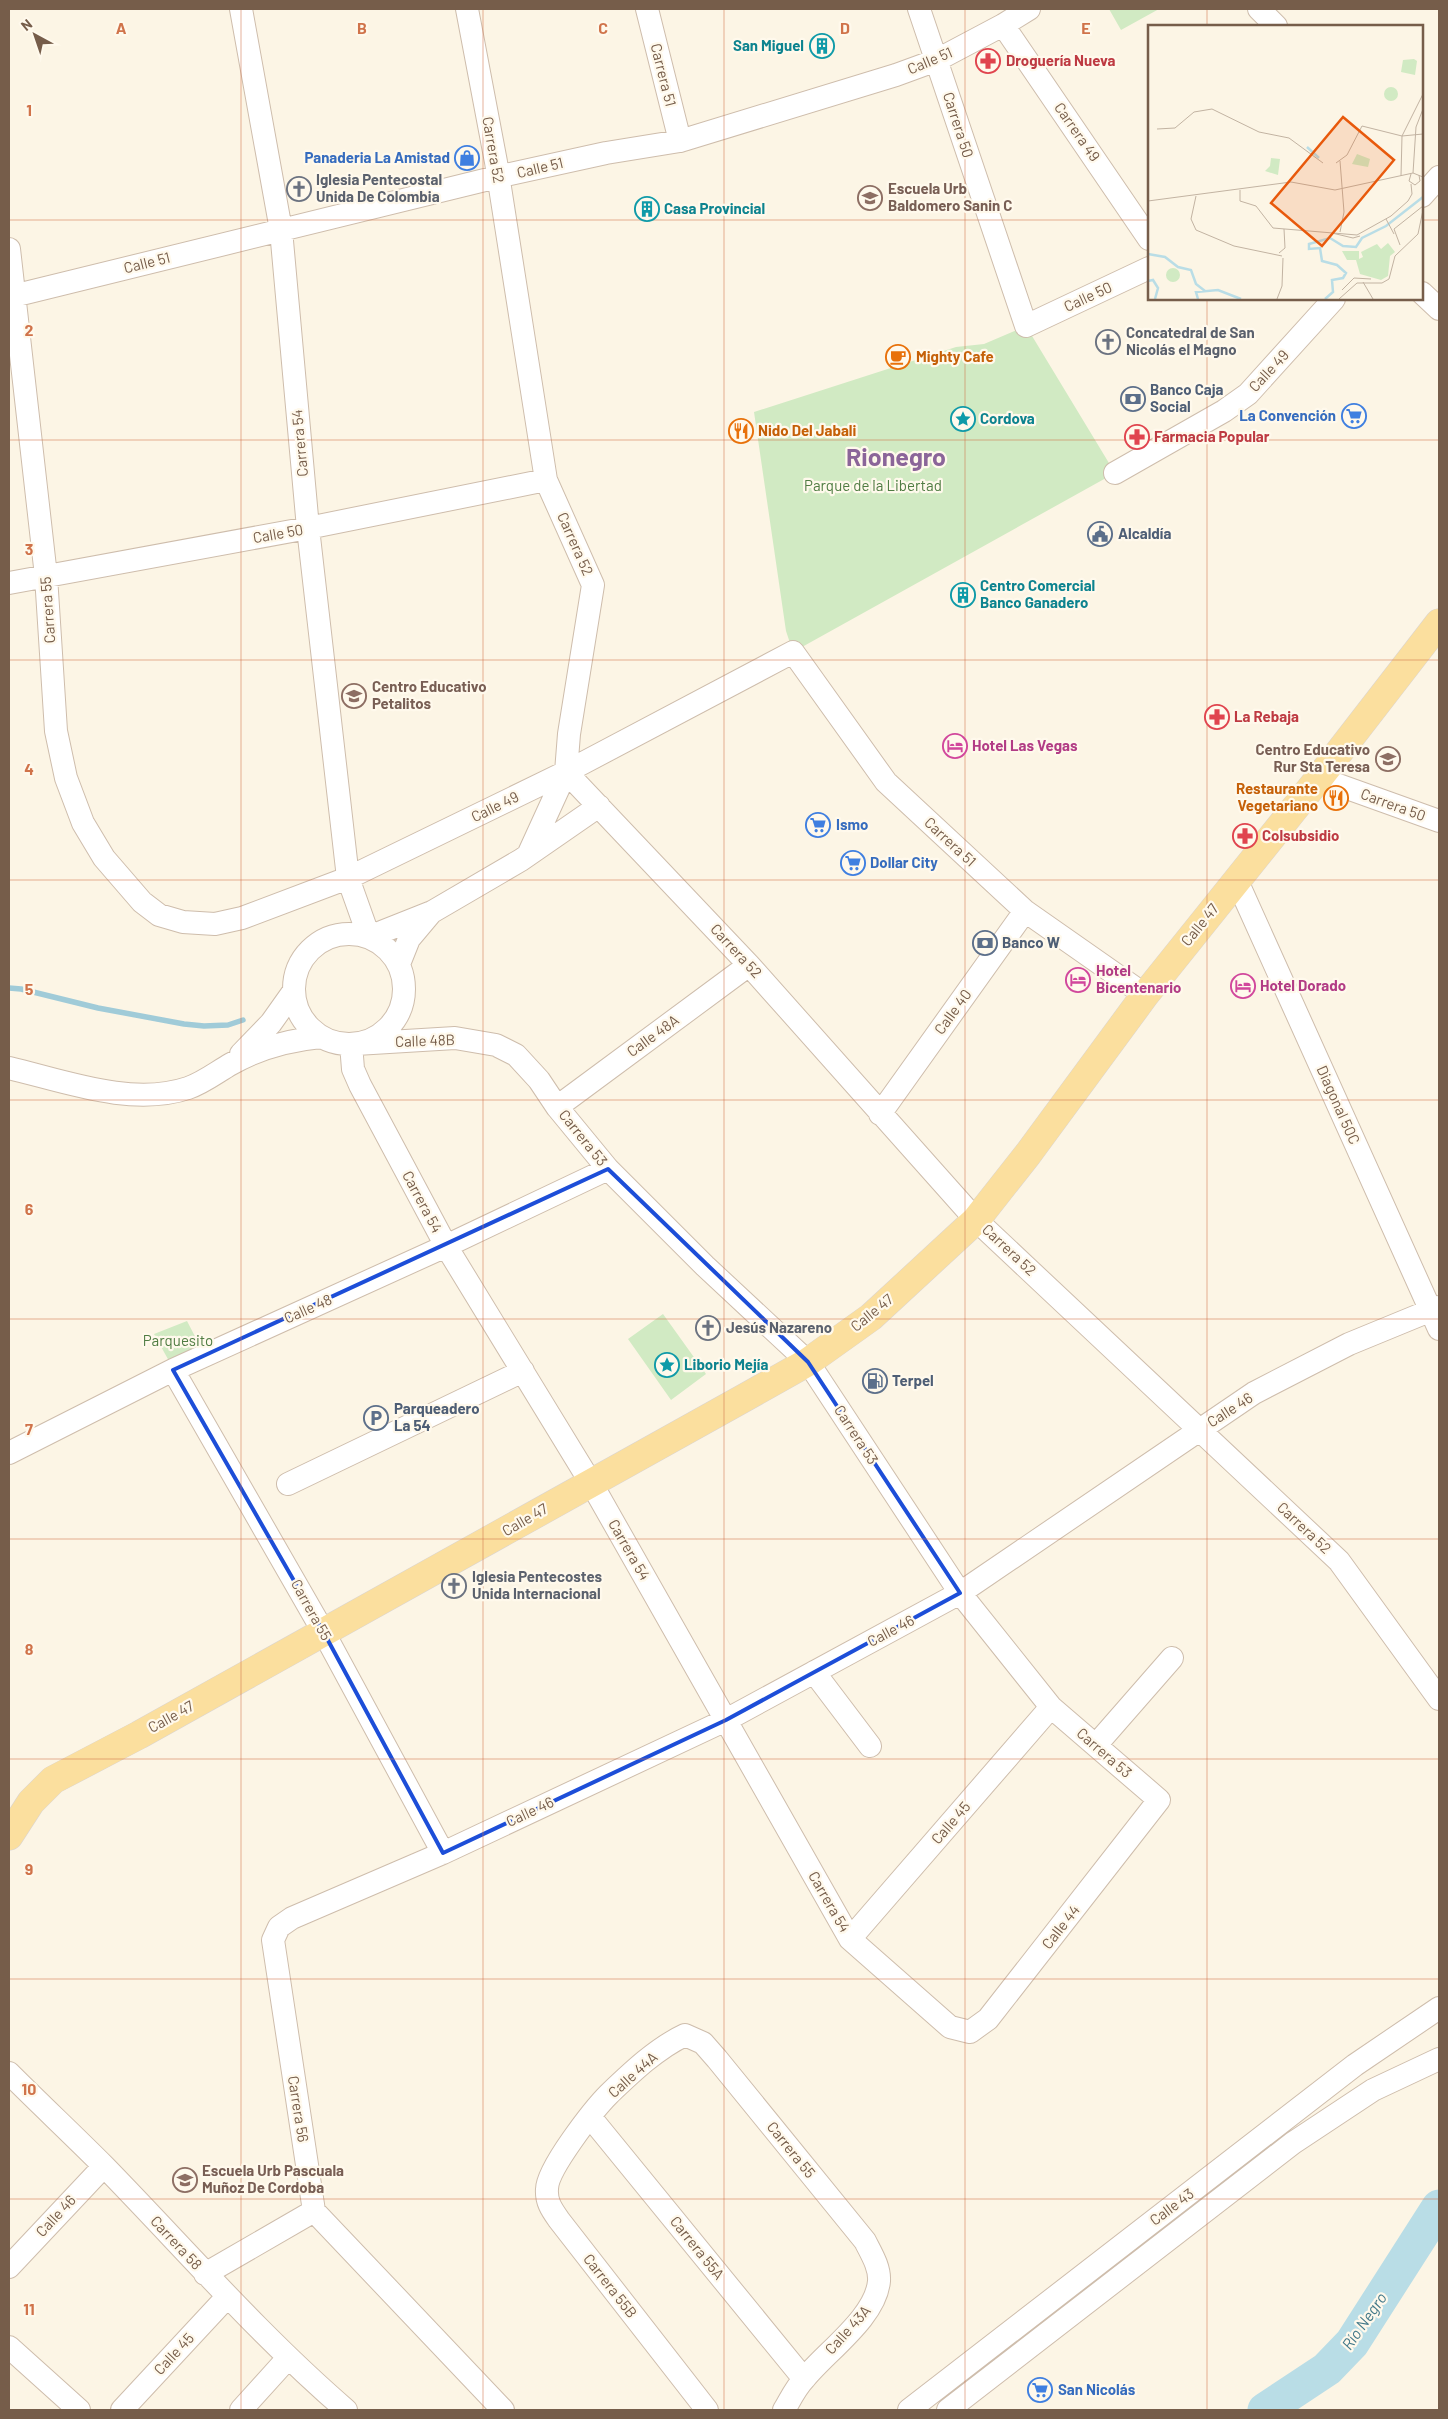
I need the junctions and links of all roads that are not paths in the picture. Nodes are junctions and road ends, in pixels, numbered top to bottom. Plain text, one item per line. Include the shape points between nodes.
1 (241, 9) edge
2 (467, 9) edge
3 (647, 9) edge
4 (919, 9) edge
5 (1029, 9) edge
6 (1259, 9) edge
7 (1003, 25) junction
8 (1275, 25) edge
9 (937, 60) junction
10 (680, 141) junction
11 (498, 177) junction
12 (281, 230) junction
13 (1148, 238) edge
14 (9, 249) edge
15 (1148, 268) edge
16 (1423, 294) edge
17 (12, 296) edge
18 (1333, 300) edge
19 (1439, 309) edge
20 (1026, 326) joint
21 (1115, 473) dead end
22 (546, 480) junction
23 (308, 528) junction
24 (46, 576) junction
25 (9, 583) edge
26 (1439, 623) edge
27 (793, 652) joint
28 (566, 772) junction
29 (1319, 778) junction
30 (599, 806) junction
31 (1439, 821) edge
32 (529, 854) junction
33 (348, 878) junction
34 (1237, 881) junction
35 (1025, 911) junction
36 (432, 912) junction
37 (183, 922) joint
38 (342, 934) junction
39 (369, 937) junction
40 (398, 964) junction
41 (749, 965) junction
42 (293, 992) junction
43 (1145, 995) junction
44 (321, 1037) junction
45 (353, 1044) junction
46 (231, 1064) junction
47 (9, 1068) edge
48 (539, 1080) joint
49 (558, 1107) junction
50 (880, 1114) junction
51 (608, 1169) junction
52 (976, 1220) junction
53 (446, 1246) junction
54 (1436, 1315) edge
55 (808, 1362) junction
56 (173, 1370) junction
57 (523, 1371) junction
58 (1200, 1429) junction
59 (9, 1453) edge
60 (591, 1482) junction
61 (288, 1484) dead end
62 (960, 1593) junction
63 (324, 1633) junction
64 (1172, 1658) dead end
65 (814, 1672) junction
66 (1439, 1698) edge
67 (1051, 1707) junction
68 (726, 1720) junction
69 (1096, 1745) junction
70 (870, 1746) dead end
71 (1159, 1800) joint
72 (9, 1834) edge
73 (443, 1853) junction
74 (316, 1907) joint
75 (850, 1939) junction
76 (1439, 2008) edge
77 (950, 2027) joint
78 (717, 2059) joint
79 (1439, 2059) edge
80 (9, 2073) edge
81 (591, 2118) junction
82 (562, 2154) joint
83 (104, 2166) junction
84 (314, 2211) junction
85 (865, 2241) joint
86 (9, 2267) edge
87 (206, 2274) junction
88 (227, 2297) junction
89 (9, 2348) edge
90 (288, 2358) junction
91 (804, 2379) junction
92 (79, 2410) edge
93 (122, 2410) edge
94 (241, 2410) edge
95 (346, 2410) edge
96 (503, 2410) edge
97 (707, 2410) edge
98 (784, 2410) edge
99 (909, 2410) edge
100 (948, 2410) edge

1 - 12 street, Carrera 54
2 - 11 street, Carrera 52
3 - 10 street, Carrera 51
4 - 9 street, Carrera 50
5 - 7 street, Calle 51
6 - 8 street
7 - 9 street, Calle 51
7 - 13 street, Carrera 49
9 - 10 street, Calle 51
9 - 20 street, Carrera 50
10 - 11 street, Calle 51 via 606,153
11 - 12 street, Calle 51
11 - 22 street, Carrera 52
12 - 17 street, Calle 51
12 - 23 street, Carrera 54
14 - 17 street, Carrera 55
15 - 20 street, Calle 50
16 - 19 street
17 - 24 street, Carrera 55
18 - 21 street, Calle 49 via 1248,394
22 - 23 street, Calle 50
22 - 28 street, Carrera 52 via 593,585
23 - 24 street, Calle 50
23 - 33 street, Carrera 54
24 - 25 street, Calle 50
24 - 37 street, Carrera 55 via 56,731 66,778 83,824 104,858 142,902 159,915
26 - 29 main road, Calle 47
27 - 28 street, Calle 49
27 - 35 street, Carrera 51 via 886,782
28 - 30 street, Carrera 52
28 - 32 street
28 - 33 street, Calle 49
29 - 31 street, Carrera 50
29 - 34 main road, Calle 47
30 - 32 street
30 - 41 street, Carrera 52
32 - 36 street
33 - 37 street, Calle 49 via 242,918 215,924
33 - 38 street, Carrera 54
33 - 39 street, Carrera 54
34 - 43 main road, Calle 47
34 - 54 street, Diagonal 50C
35 - 43 street, Carrera 51
35 - 50 street, Calle 40
36 - 39 street
36 - 40 street via 409,939
38 - 39 street
38 - 42 street via 328,937 306,954 299,965
39 - 40 street via 381,943
40 - 45 street via 404,993 394,1021 384,1032
41 - 49 street, Calle 48A
41 - 50 street, Carrera 52
42 - 44 street via 302,1018
42 - 46 street via 271,1023
43 - 52 main road, Calle 47
44 - 45 street
44 - 46 street via 278,1044
45 - 48 street, Calle 48B via 455,1038 496,1045 516,1055
45 - 53 street, Carrera 54 via 353,1069 360,1085
46 - 47 street via 188,1088 155,1095 121,1094
48 - 49 street, Carrera 53
49 - 51 street, Carrera 53
50 - 52 street, Carrera 52
51 - 53 street, Calle 48
51 - 55 street, Carrera 53
52 - 55 main road, Calle 47 via 871,1317
52 - 58 street, Carrera 52
53 - 56 street, Calle 48
53 - 57 street, Carrera 54
54 - 58 street, Calle 46 via 1348,1344 1254,1394
55 - 60 main road, Calle 47
55 - 62 street, Carrera 53
56 - 59 street, Calle 48
56 - 63 street, Carrera 55
57 - 60 street, Carrera 54
57 - 61 street
58 - 62 street, Calle 46
58 - 66 street, Carrera 52 via 1339,1561
60 - 63 main road, Calle 47
60 - 68 street, Carrera 54
62 - 65 street, Calle 46
62 - 67 street, Carrera 53
63 - 72 main road, Calle 47 via 58,1777 40,1791
63 - 73 street, Carrera 55
64 - 69 street
65 - 68 street, Calle 46
65 - 70 street
67 - 69 street, Carrera 53
67 - 75 street, Calle 45
68 - 73 street, Calle 46
68 - 75 street, Carrera 54
69 - 71 street, Carrera 53
71 - 77 street, Calle 44 via 988,2019 970,2032
73 - 74 street, Calle 46
74 - 84 street, Carrera 56 via 279,1927 273,1940
75 - 77 street, Carrera 54
76 - 99 street, Calle 43 via 1355,2065
78 - 81 street, Calle 44A via 703,2043 685,2035 669,2043 608,2095
78 - 85 street, Carrera 55
79 - 100 street, Calle 43 via 1373,2090 1293,2142
80 - 83 street, Carrera 58
81 - 82 street, Calle 44A
81 - 91 street, Carrera 55A
82 - 97 street, Carrera 55B via 546,2188 548,2204
83 - 86 street, Calle 46
83 - 87 street, Carrera 58
84 - 87 street
84 - 96 street
85 - 91 street, Calle 43A via 876,2263 879,2280 876,2297
87 - 88 street, Carrera 58
88 - 90 street, Carrera 58
88 - 93 street, Calle 45
89 - 92 street
90 - 94 street
90 - 95 street, Carrera 58
91 - 98 street, Calle 43A

